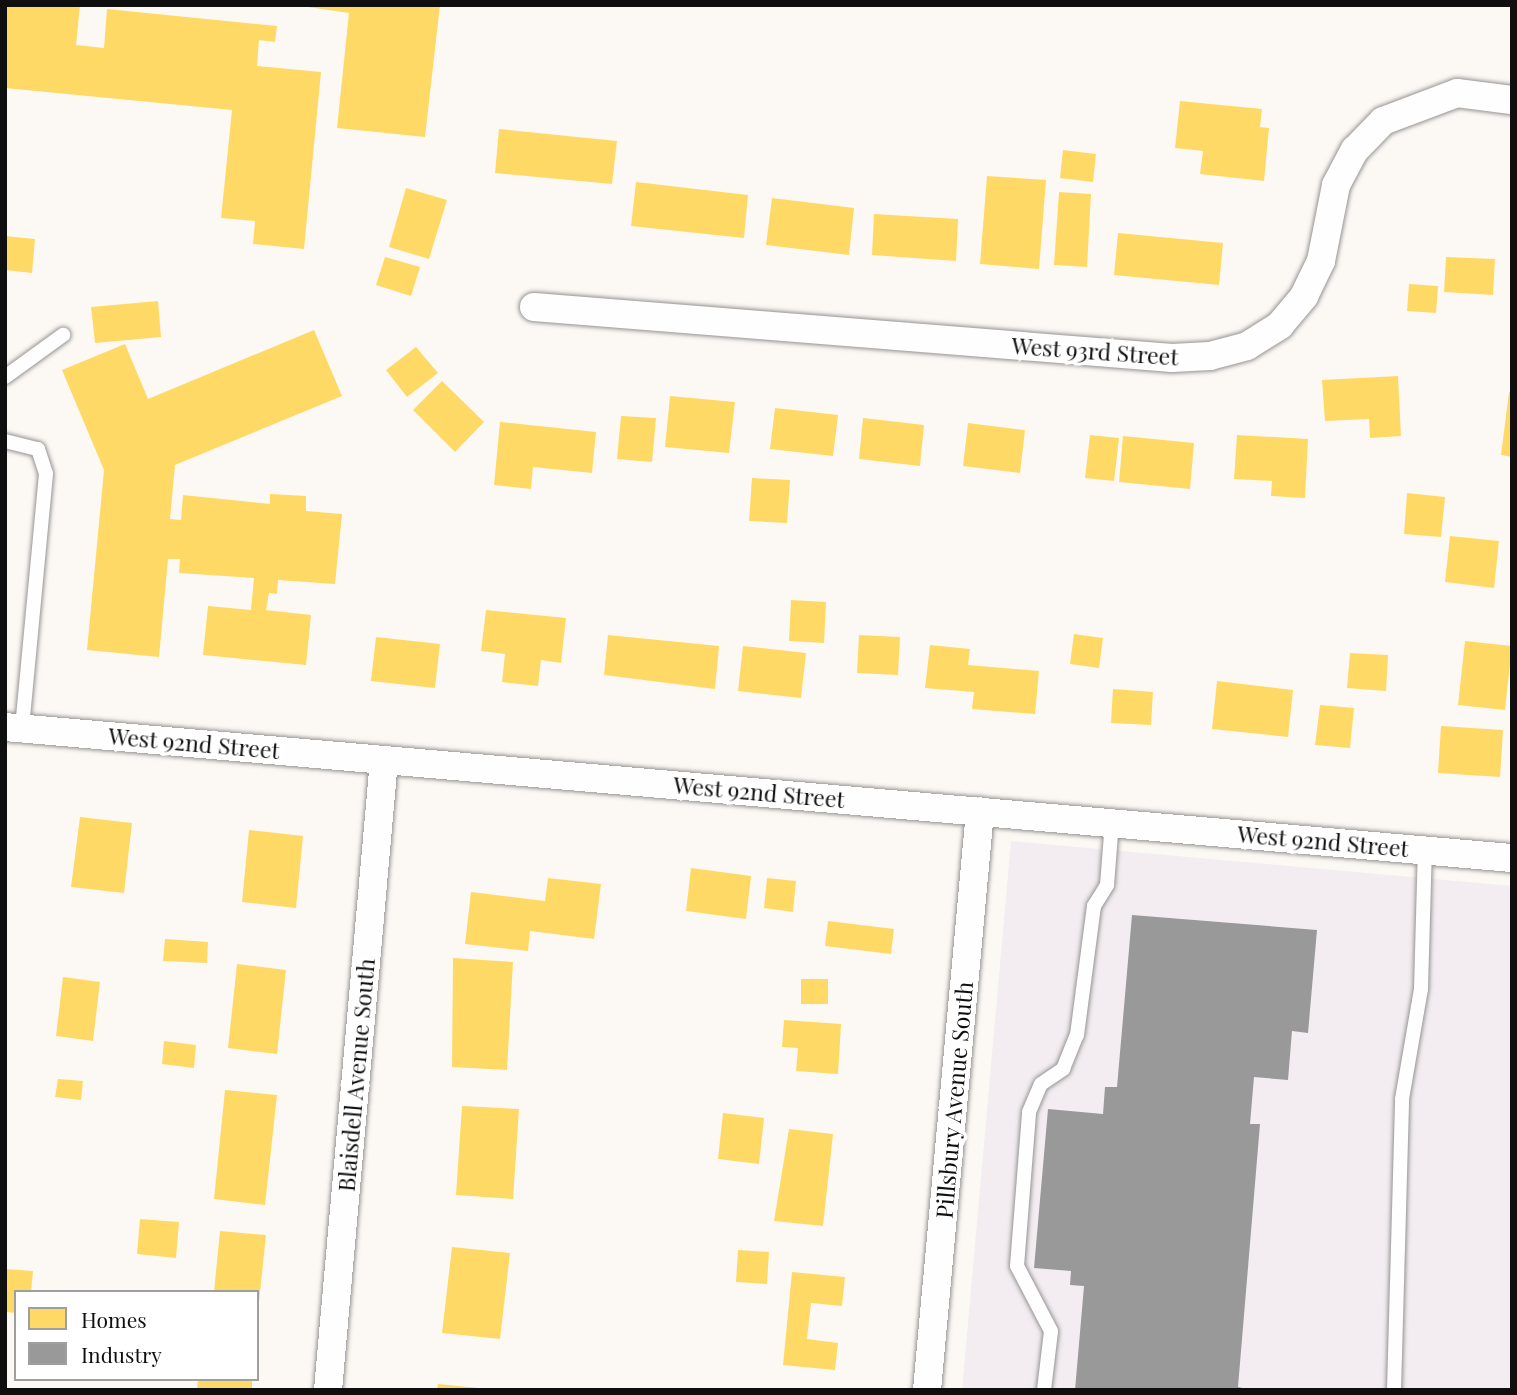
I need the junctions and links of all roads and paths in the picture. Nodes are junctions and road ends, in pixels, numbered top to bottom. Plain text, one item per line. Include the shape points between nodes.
1 (1512, 100) edge
2 (534, 307) dead end
3 (63, 335) dead end
4 (5, 377) edge
5 (5, 442) edge
6 (14, 728) edge
7 (384, 760) junction
8 (981, 811) junction
9 (1112, 822) junction
10 (1425, 850) junction
11 (1512, 858) edge
12 (328, 1390) edge
13 (927, 1390) edge
14 (1044, 1390) edge
15 (1394, 1390) edge

1 - 2 street, West 93rd Street via 1457,93 1383,121 1355,150 1336,185 1321,261 1304,296 1280,325 1247,346 1210,356 1172,358
3 - 4 lane
5 - 6 lane via 38,449 46,474
6 - 7 street, West 92nd Street
7 - 8 street, West 92nd Street
7 - 12 street, Blaisdell Avenue South
8 - 9 street, West 92nd Street
8 - 13 street, Pillsbury Avenue South
9 - 10 street, West 92nd Street
9 - 14 lane via 1107,885 1094,906 1069,1056 1063,1069 1041,1084 1028,1112 1017,1266 1051,1331
10 - 11 street, West 92nd Street
10 - 15 lane via 1421,989 1402,1099

